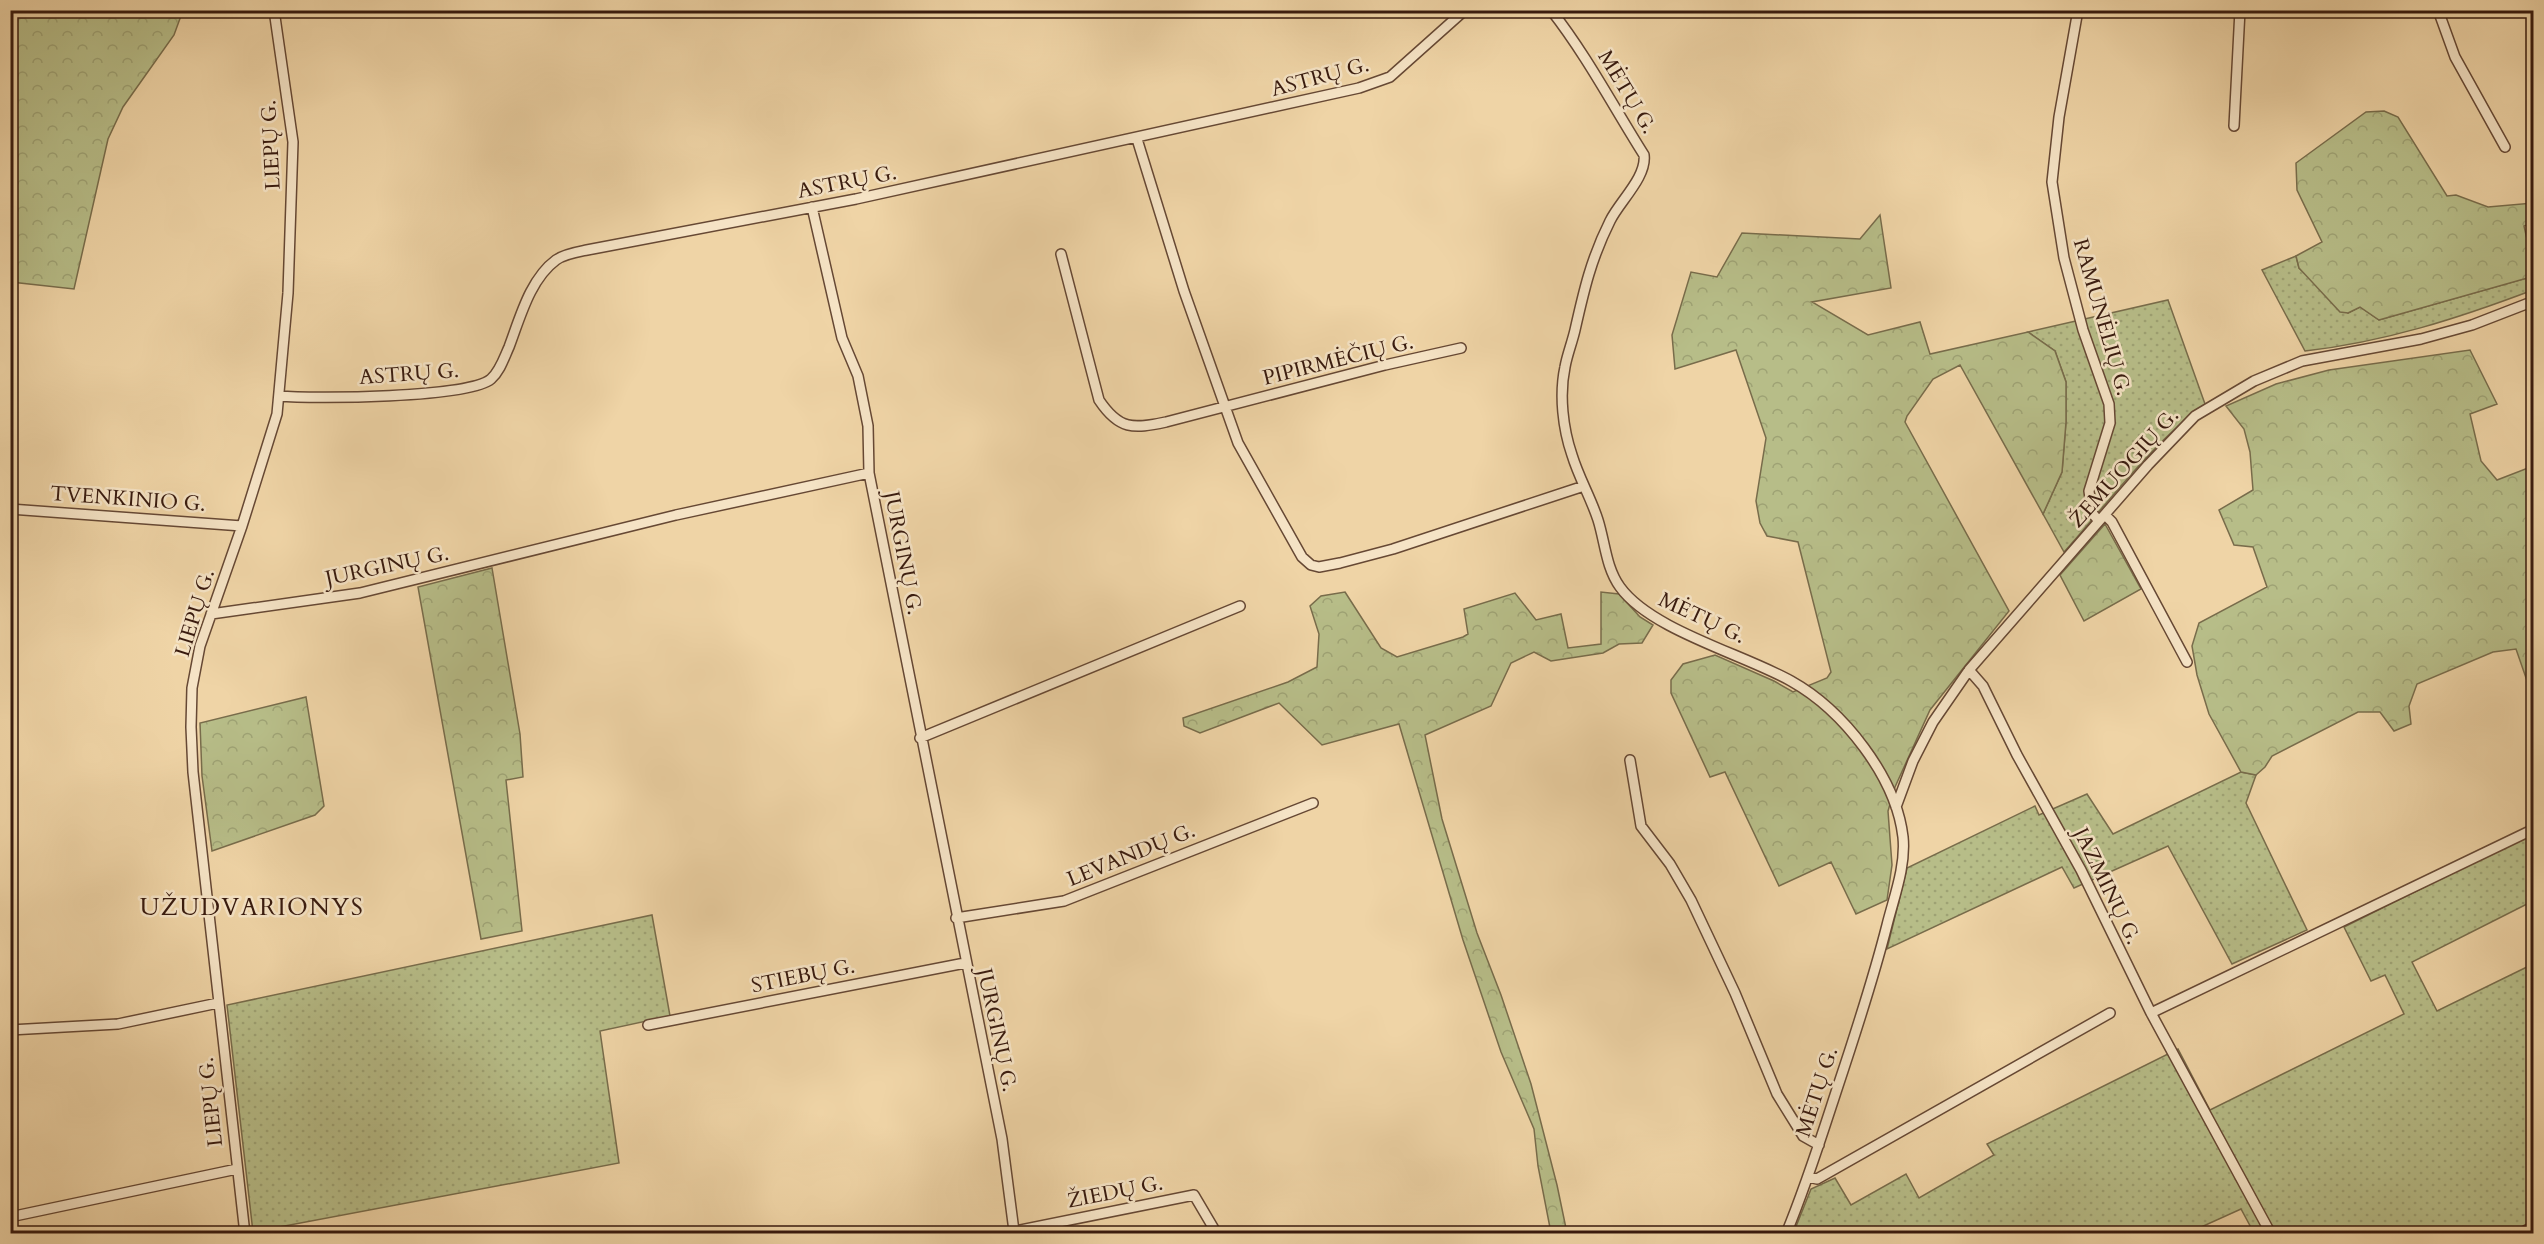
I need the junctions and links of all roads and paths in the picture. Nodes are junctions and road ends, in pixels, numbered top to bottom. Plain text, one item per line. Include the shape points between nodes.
1 (274, 10) edge
2 (1465, 10) edge
3 (1551, 10) edge
4 (2078, 10) edge
5 (2240, 10) edge
6 (2438, 10) edge
7 (2234, 126) dead end
8 (1137, 139) junction
9 (2505, 147) dead end
10 (812, 207) junction
11 (1061, 254) dead end
12 (2534, 301) edge
13 (1461, 348) dead end
14 (279, 396) junction
15 (1224, 408) junction
16 (869, 473) junction
17 (1584, 486) junction
18 (10, 509) edge
19 (2102, 518) junction
20 (242, 526) junction
21 (1240, 606) dead end
22 (211, 614) junction
23 (2187, 662) dead end
24 (1969, 670) junction
25 (920, 738) junction
26 (1630, 760) dead end
27 (1313, 803) dead end
28 (1896, 807) junction
29 (2534, 829) edge
30 (956, 918) junction
31 (965, 963) junction
32 (218, 1003) junction
33 (2110, 1013) dead end
34 (2151, 1013) junction
35 (648, 1025) dead end
36 (10, 1030) edge
37 (1819, 1145) junction
38 (237, 1169) junction
39 (1808, 1177) junction
40 (10, 1217) edge
41 (2534, 1226) edge
42 (1014, 1231) junction
43 (245, 1233) edge
44 (1000, 1233) edge
45 (1217, 1233) edge
46 (1786, 1233) edge
47 (2271, 1233) edge
48 (2519, 1233) edge

1 - 14 street, LIEPŲ G. via 293,142 288,292
2 - 8 street, ASTRŲ G. via 1390,77 1321,98
3 - 17 street, MĖTŲ G. via 1613,101 1645,162 1612,216 1588,271 1564,368 1567,438
4 - 19 street, RAMUNĖLIŲ G. via 2052,182 2064,258 2083,330 2109,404 2110,423 2089,491 2092,513
5 - 7 street
6 - 9 street via 2455,57
8 - 10 street, ASTRŲ G.
8 - 15 street
10 - 14 street, ASTRŲ G. via 558,258 542,273 524,306 502,363 492,378 480,386 308,399
10 - 16 street via 842,338 858,376 868,426
11 - 15 street, PIPIRMĖČIŲ G. via 1099,400 1110,416 1139,428
12 - 19 street, ŽEMUOGIŲ G. via 2472,325 2421,339 2302,361 2254,381 2195,416
13 - 15 street, PIPIRMĖČIŲ G.
14 - 20 street, LIEPŲ G. via 277,414
15 - 17 street via 1238,443 1302,557 1319,567 1393,549
16 - 22 street, JURGINŲ G. via 676,515 360,593
16 - 25 street, JURGINŲ G.
17 - 28 street, MĖTŲ G. via 1612,573 1632,601 1656,619 1793,682 1820,701 1861,743
18 - 20 street, TVENKINIO G.
19 - 23 street, RAMUNĖLIŲ G. via 2112,522
19 - 24 street, ŽEMUOGIŲ G.
20 - 22 street, LIEPŲ G.
21 - 25 street
22 - 32 street, LIEPŲ G. via 192,688 191,727
24 - 28 street, ŽEMUOGIŲ G. via 1929,730
24 - 34 street, JAZMINŲ G. via 1983,686 2081,870
25 - 30 street, JURGINŲ G.
26 - 37 street via 1641,826 1691,900 1777,1094 1803,1136
27 - 30 street, LEVANDŲ G. via 1064,901
28 - 37 street, MĖTŲ G. via 1903,838 1901,870 1871,983
29 - 34 street
30 - 31 street, JURGINŲ G.
31 - 35 street, STIEBŲ G.
31 - 42 street, JURGINŲ G. via 1002,1139
32 - 36 street via 118,1024
32 - 38 street, LIEPŲ G.
33 - 39 street via 1818,1179
34 - 47 street, JAZMINŲ G.
37 - 39 street, MĖTŲ G.
38 - 40 street
38 - 43 street, LIEPŲ G.
39 - 46 street, MĖTŲ G.
41 - 48 street
42 - 44 street, ŽIEDŲ G.
42 - 45 street, ŽIEDŲ G. via 1194,1195

